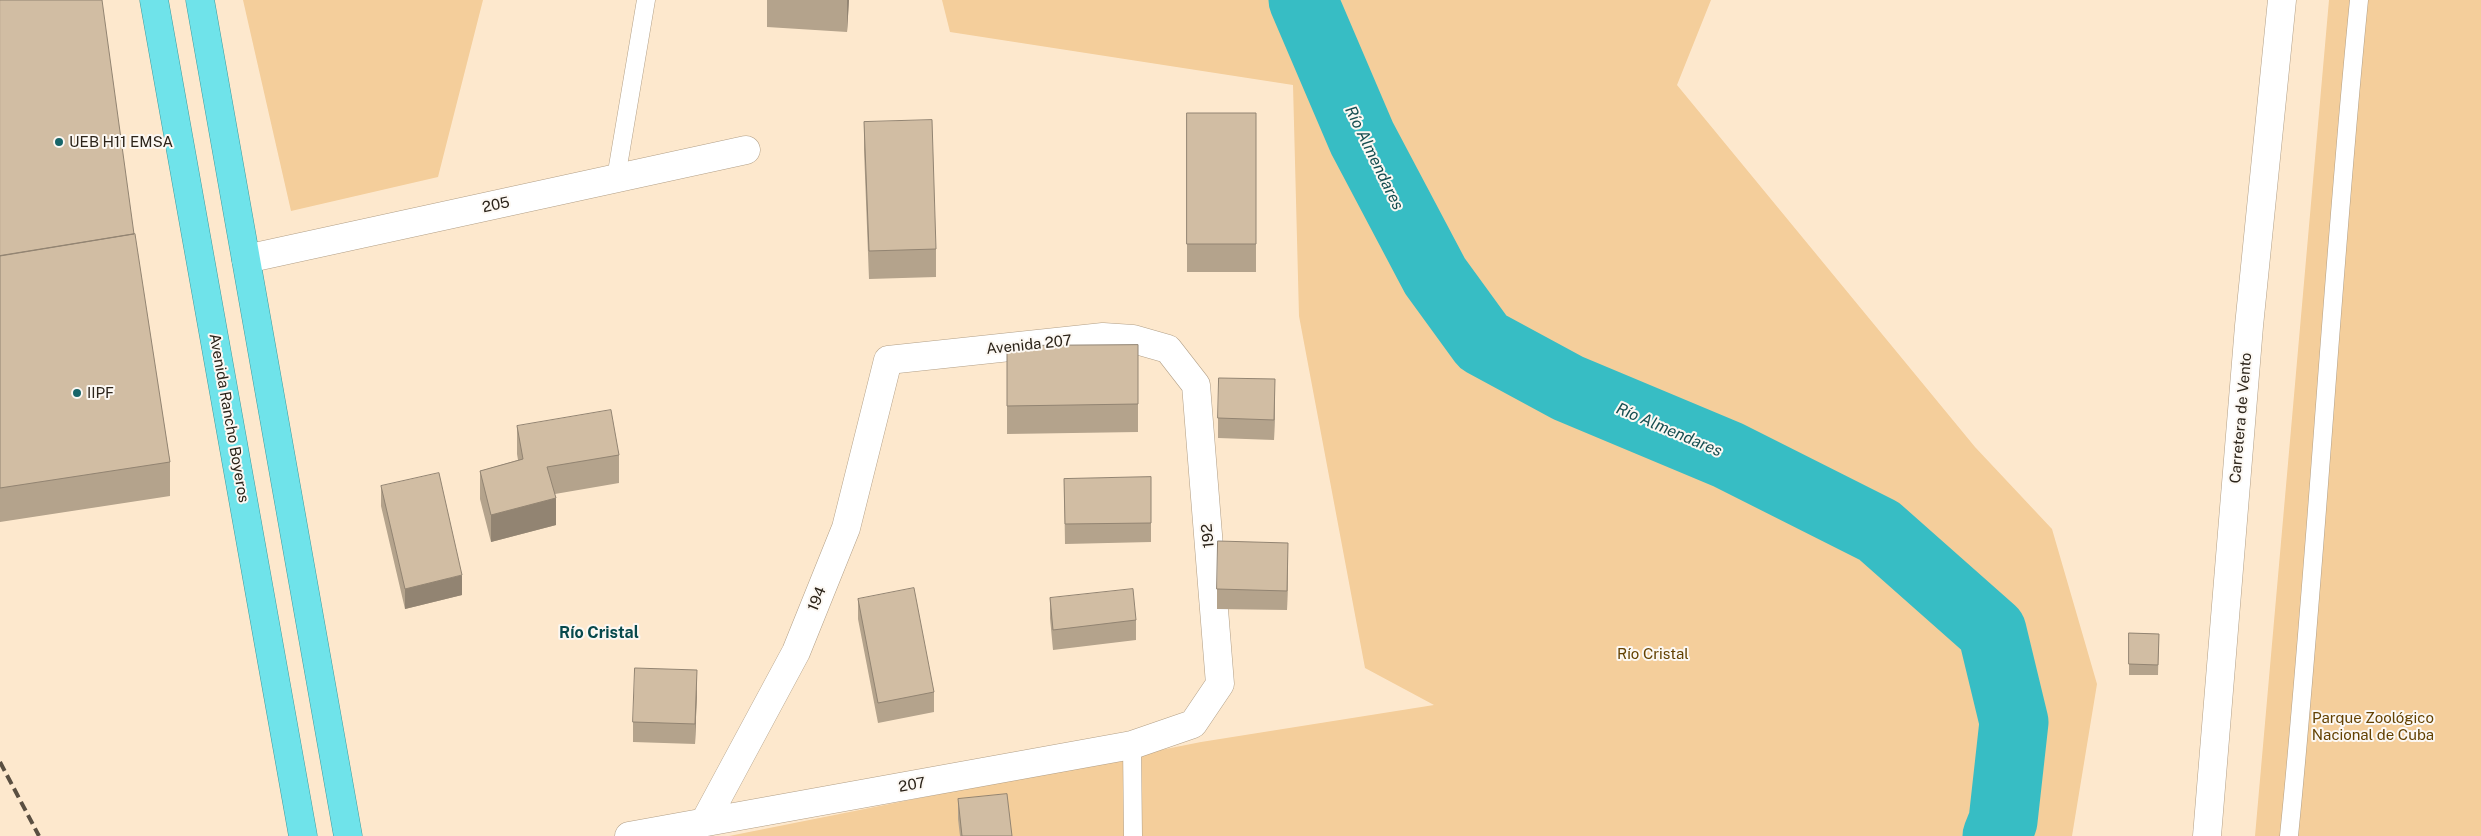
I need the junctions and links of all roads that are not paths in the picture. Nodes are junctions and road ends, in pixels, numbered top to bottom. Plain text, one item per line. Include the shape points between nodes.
1 (154, 0) edge
2 (200, 0) edge
3 (646, 0) edge
4 (2282, 0) edge
5 (2359, 0) edge
6 (746, 150) dead end
7 (616, 178) junction
8 (246, 259) junction
9 (1168, 349) joint
10 (888, 360) joint
11 (1193, 724) joint
12 (1132, 745) junction
13 (705, 822) junction
14 (303, 836) edge
15 (348, 836) edge
16 (629, 836) edge
17 (1133, 836) edge
18 (2207, 836) edge
19 (2289, 836) edge

1 - 14 highway, Avenida Rancho Boyeros
2 - 8 highway
3 - 7 lane
4 - 18 street, Carretera de Vento via 2249,326
5 - 19 lane via 2342,172 2306,667
6 - 7 street, 205
7 - 8 street, 205
8 - 15 highway
9 - 10 street, Avenida 207 via 1133,339 1104,337
9 - 11 street, 192 via 1196,385 1220,684
10 - 13 street, 194 via 846,528 796,652
11 - 12 street, 207
12 - 13 street, 207
12 - 17 lane
13 - 16 street, 207

